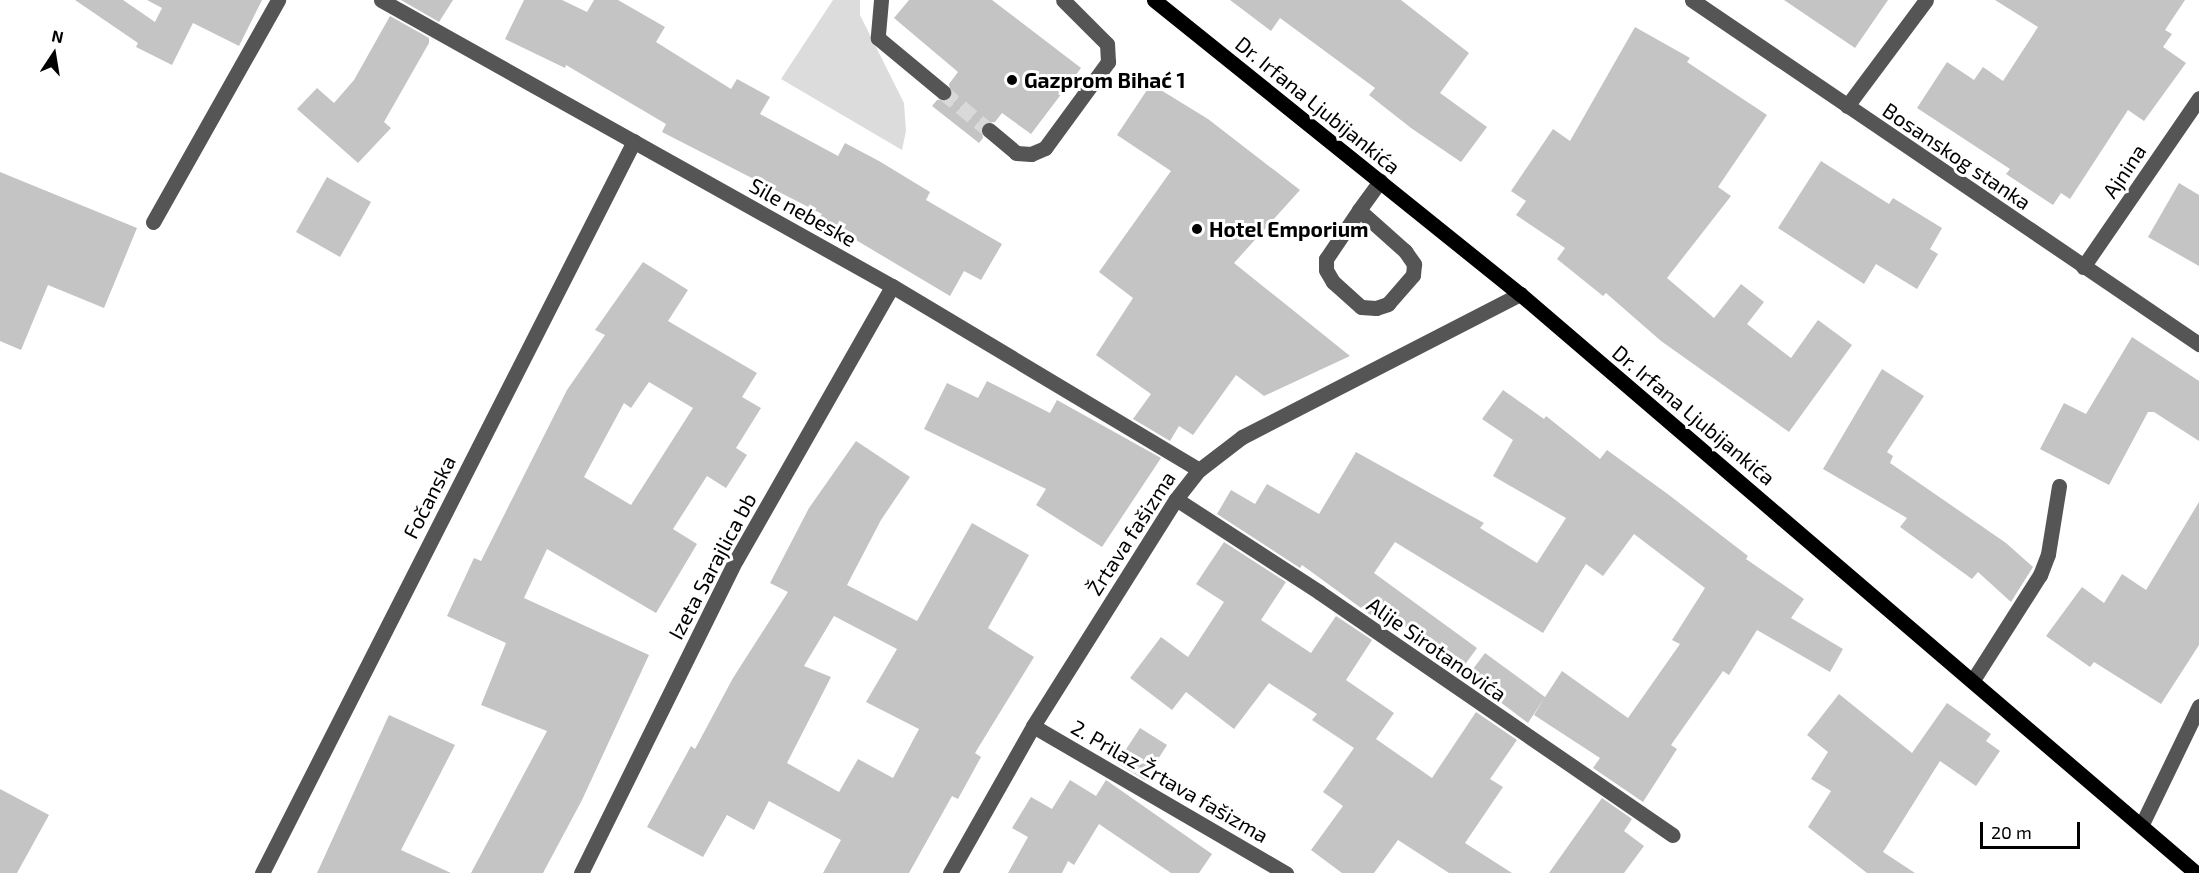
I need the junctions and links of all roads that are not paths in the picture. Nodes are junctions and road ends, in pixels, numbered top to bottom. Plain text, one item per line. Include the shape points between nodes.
1 (278, 0) edge
2 (381, 0) edge
3 (881, 0) edge
4 (1063, 0) edge
5 (1154, 0) edge
6 (1692, 0) edge
7 (1926, 0) edge
8 (943, 92) tunnel mouth
9 (2199, 98) edge
10 (1847, 106) junction
11 (989, 130) tunnel mouth
12 (634, 141) junction
13 (1380, 181) junction
14 (1359, 210) junction
15 (153, 222) dead end
16 (2083, 267) junction
17 (892, 286) junction
18 (1520, 294) junction
19 (2199, 344) edge
20 (1199, 470) junction
21 (2059, 486) dead end
22 (1176, 499) junction
23 (1973, 680) junction
24 (2199, 706) edge
25 (1033, 726) junction
26 (2142, 824) junction
27 (1673, 835) dead end
28 (262, 873) edge
29 (581, 873) edge
30 (950, 873) edge
31 (1286, 873) edge
32 (2196, 873) edge

1 - 15 street
2 - 12 street, Sile nebeske
3 - 8 street via 878,38
4 - 11 street via 1107,44 1108,62 1045,148 1031,154 1016,153
5 - 13 main road, Dr. Irfana Ljubijankića
6 - 10 street, Bosanskog stanka
7 - 10 street
9 - 16 street, Ajnina
10 - 16 street, Bosanskog stanka
12 - 17 street, Sile nebeske
12 - 28 street, Fočanska
13 - 14 street
13 - 18 main road, Dr. Irfana Ljubijankića
14 - 14 street via 1326,259 1326,270 1333,282 1361,307 1376,308 1388,304 1413,275 1414,264
16 - 19 street, Bosanskog stanka
17 - 20 street, Sile nebeske
17 - 29 street, Izeta Sarajlica bb via 736,560
18 - 20 street, Žrtava fašizma via 1242,437
18 - 23 main road, Dr. Irfana Ljubijankića
20 - 22 street, Žrtava fašizma
21 - 23 street via 2048,554 2040,575
22 - 25 street, Žrtava fašizma
22 - 27 street, Alije Sirotanovića via 1319,592
23 - 26 main road, Dr. Irfana Ljubijankića
24 - 26 street
25 - 30 street, Žrtava fašizma
25 - 31 street, 2. Prilaz Žrtava fašizma
26 - 32 main road, Dr. Irfana Ljubijankića

